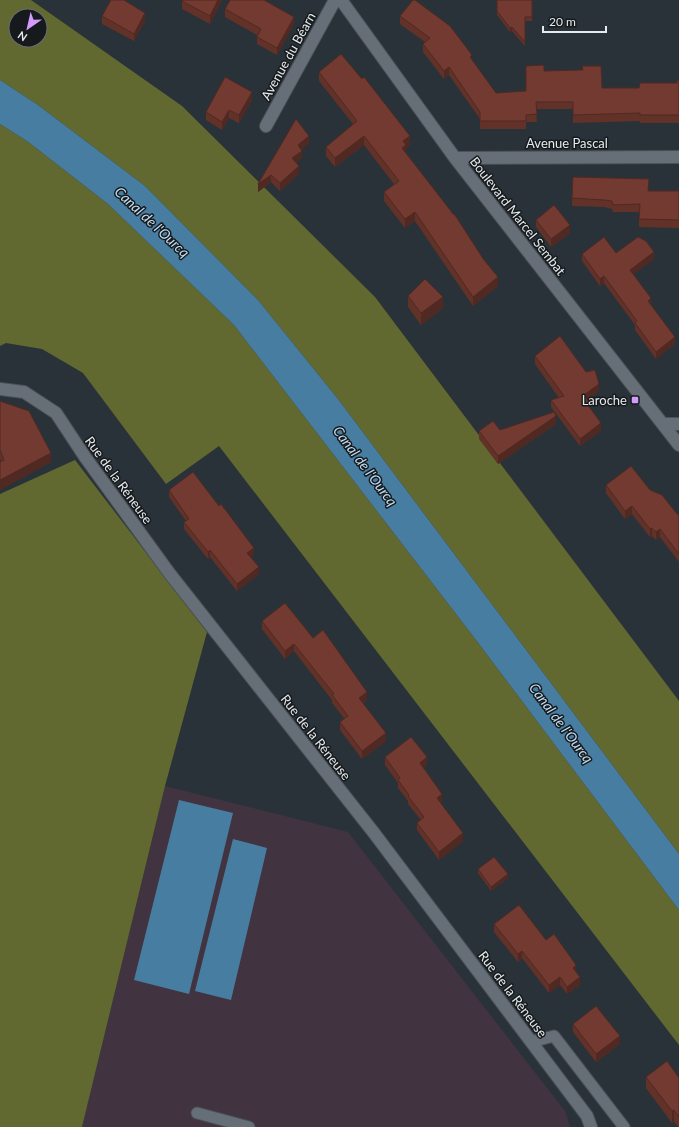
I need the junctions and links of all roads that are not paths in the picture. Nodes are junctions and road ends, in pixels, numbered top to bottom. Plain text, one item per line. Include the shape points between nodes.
1 (335, 0) edge
2 (341, 0) edge
3 (266, 126) dead end
4 (679, 157) edge
5 (455, 158) junction
6 (0, 389) edge
7 (663, 424) junction
8 (679, 424) edge
9 (679, 445) edge
10 (531, 1042) junction
11 (197, 1113) dead end
12 (249, 1127) edge
13 (591, 1127) edge
14 (624, 1127) edge

1 - 3 street, Avenue du Béarn
2 - 5 street, Boulevard Marcel Sembat
4 - 5 street, Avenue Pascal
5 - 7 street, Boulevard Marcel Sembat
6 - 10 street, Rue de la Réneuse via 24,392 56,413 170,574 374,833
7 - 8 street
7 - 9 street, Boulevard Marcel Sembat
10 - 13 street, Rue de la Réneuse via 587,1116
10 - 14 lane via 554,1036
11 - 12 lane

